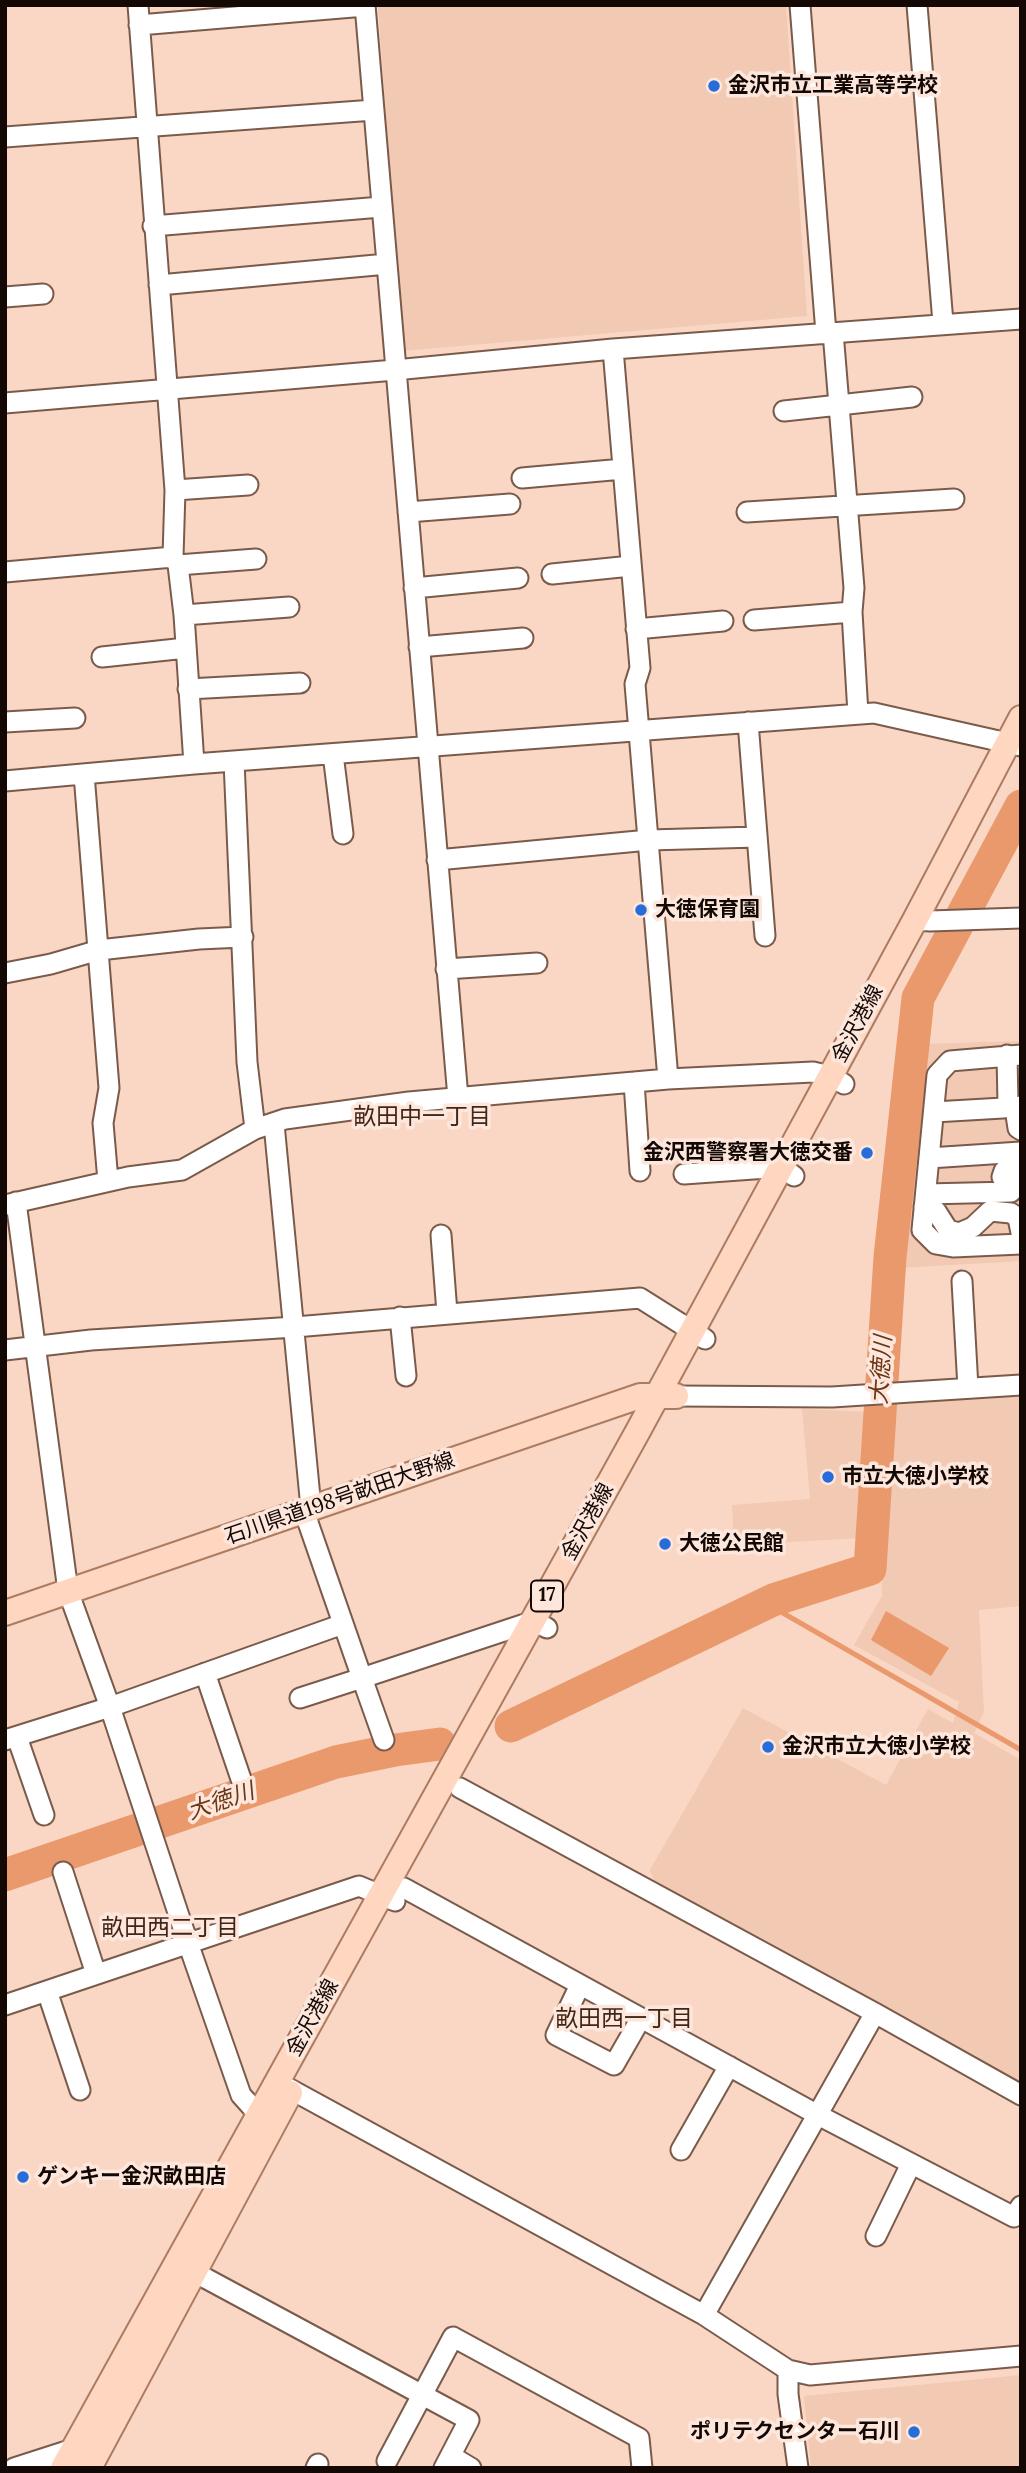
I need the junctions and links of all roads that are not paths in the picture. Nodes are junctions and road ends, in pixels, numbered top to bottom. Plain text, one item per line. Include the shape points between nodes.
1 (800, 5) edge
2 (917, 5) edge
3 (365, 6) edge
4 (139, 15) edge
5 (374, 110) junction
6 (146, 126) junction
7 (5, 137) edge
8 (381, 207) junction
9 (153, 226) junction
10 (387, 264) junction
11 (159, 285) junction
12 (43, 294) dead end
13 (5, 297) edge
14 (1021, 319) edge
15 (943, 323) junction
16 (829, 332) junction
17 (613, 349) junction
18 (396, 370) junction
19 (167, 390) junction
20 (912, 397) dead end
21 (5, 402) edge
22 (839, 404) junction
23 (785, 411) dead end
24 (623, 469) junction
25 (522, 478) dead end
26 (248, 485) dead end
27 (175, 489) junction
28 (954, 499) dead end
29 (510, 504) dead end
30 (847, 507) junction
31 (408, 512) junction
32 (747, 512) dead end
33 (256, 559) dead end
34 (175, 561) junction
35 (631, 566) junction
36 (5, 572) edge
37 (552, 573) dead end
38 (518, 578) dead end
39 (414, 588) junction
40 (289, 607) dead end
41 (852, 612) junction
42 (184, 615) junction
43 (754, 620) dead end
44 (723, 621) dead end
45 (636, 629) junction
46 (523, 638) dead end
47 (419, 647) junction
48 (186, 648) junction
49 (102, 657) dead end
50 (300, 683) dead end
51 (188, 689) junction
52 (858, 714) junction
53 (75, 718) dead end
54 (1021, 718) edge
55 (5, 722) edge
56 (748, 722) junction
57 (640, 731) junction
58 (427, 747) junction
59 (1016, 747) edge
60 (334, 754) junction
61 (234, 761) junction
62 (194, 764) junction
63 (84, 774) junction
64 (5, 781) edge
65 (343, 834) dead end
66 (757, 837) junction
67 (649, 840) junction
68 (437, 860) junction
69 (1021, 918) edge
70 (941, 921) junction
71 (765, 936) dead end
72 (243, 937) junction
73 (99, 950) junction
74 (537, 963) dead end
75 (446, 969) junction
76 (5, 973) edge
77 (1014, 1055) edge
78 (668, 1079) junction
79 (837, 1080) junction
80 (634, 1082) junction
81 (457, 1098) junction
82 (934, 1112) junction
83 (1015, 1115) edge
84 (274, 1124) junction
85 (255, 1129) junction
86 (1021, 1152) edge
87 (929, 1158) junction
88 (639, 1171) dead end
89 (788, 1171) junction
90 (684, 1174) dead end
91 (1017, 1180) edge
92 (108, 1181) junction
93 (925, 1201) junction
94 (10, 1204) edge
95 (1021, 1233) edge
96 (441, 1235) dead end
97 (1021, 1244) edge
98 (962, 1280) dead end
99 (447, 1313) junction
100 (400, 1317) junction
101 (295, 1327) junction
102 (699, 1334) junction
103 (37, 1347) junction
104 (5, 1350) edge
105 (406, 1376) dead end
106 (1021, 1385) edge
107 (968, 1388) junction
108 (666, 1396) junction
109 (307, 1510) junction
110 (68, 1591) junction
111 (5, 1613) edge
112 (343, 1624) junction
113 (540, 1625) junction
114 (205, 1673) junction
115 (362, 1678) junction
116 (300, 1698) dead end
117 (110, 1707) junction
118 (11, 1739) edge
119 (384, 1740) dead end
120 (240, 1779) dead end
121 (460, 1788) junction
122 (44, 1815) dead end
123 (63, 1872) dead end
124 (393, 1894) junction
125 (188, 1943) junction
126 (96, 1974) junction
127 (580, 1985) junction
128 (47, 1990) junction
129 (5, 2005) edge
130 (875, 2012) junction
131 (641, 2018) junction
132 (729, 2066) junction
133 (285, 2086) junction
134 (80, 2090) dead end
135 (1021, 2095) edge
136 (818, 2115) junction
137 (266, 2119) junction
138 (681, 2150) dead end
139 (911, 2164) junction
140 (1021, 2206) edge
141 (876, 2236) dead end
142 (194, 2272) junction
143 (704, 2315) junction
144 (1021, 2356) edge
145 (788, 2370) junction
146 (421, 2395) junction
147 (387, 2461) dead end
148 (447, 2462) edge
149 (83, 2463) edge
150 (14, 2468) edge
151 (471, 2468) edge
152 (642, 2468) edge
153 (798, 2468) edge

1 - 16 street
2 - 15 street
3 - 4 street
3 - 5 street
4 - 6 street
5 - 6 street
5 - 8 street
6 - 7 street
6 - 9 street
8 - 9 street
8 - 10 street
9 - 11 street
10 - 11 street
10 - 18 street
11 - 19 street
12 - 13 street
14 - 15 street
15 - 16 street
16 - 17 street
16 - 22 street
17 - 18 street
17 - 24 street
18 - 19 street
18 - 31 street
19 - 21 street
19 - 27 street
20 - 22 street
22 - 23 street
22 - 30 street
24 - 25 street
24 - 35 street
26 - 27 street
27 - 34 street
28 - 30 street
29 - 31 street
30 - 32 street
30 - 41 street
31 - 39 street
33 - 34 street
34 - 36 street
34 - 42 street
35 - 37 street
35 - 45 street
38 - 39 street
39 - 47 street
40 - 42 street
41 - 43 street
41 - 52 street
42 - 48 street
44 - 45 street
45 - 57 street
46 - 47 street
47 - 58 street
48 - 49 street
48 - 51 street
50 - 51 street
51 - 62 street
52 - 56 street
52 - 59 street via 874,713
53 - 55 street
54 - 59 main road, 金沢港線 / 17
56 - 57 street
56 - 66 street
57 - 58 street
57 - 67 street
58 - 60 street
58 - 68 street
59 - 70 main road, 金沢港線 / 17
60 - 61 street
60 - 65 street
61 - 62 street
61 - 72 street
62 - 63 street
63 - 64 street
63 - 73 street
66 - 67 street
66 - 71 street
67 - 68 street
67 - 78 street
68 - 75 street
69 - 70 street
70 - 79 main road, 金沢港線 / 17
72 - 73 street
72 - 85 street via 247,1062
73 - 76 street
73 - 92 street via 109,1088 103,1123
74 - 75 street
75 - 81 street
77 - 82 street via 950,1061 937,1075
77 - 83 street via 1008,1105
78 - 79 street via 813,1072
78 - 80 street
79 - 89 main road, 金沢港線 / 17
80 - 81 street
80 - 88 street
81 - 84 street
82 - 83 street
82 - 87 street
84 - 85 street
84 - 101 street
85 - 92 street via 182,1170
86 - 87 street
87 - 93 street
89 - 90 street
89 - 102 main road, 金沢港線 / 17
91 - 93 street via 1011,1192
92 - 94 street
93 - 95 street via 948,1230 959,1233 973,1227 990,1210 1012,1213
93 - 97 street via 922,1230 936,1244
94 - 103 street
96 - 99 street
98 - 107 street
99 - 100 street
99 - 102 street via 640,1298
100 - 101 street
100 - 105 street
101 - 103 street
101 - 109 street
102 - 108 main road, 金沢港線 / 17
103 - 104 street
103 - 110 street
106 - 107 street
107 - 108 street via 832,1397
108 - 109 main road, 石川県道198号畝田大野線 via 640,1396
108 - 113 main road, 金沢港線 / 17
109 - 110 main road, 石川県道198号畝田大野線
109 - 112 street
110 - 111 main road, 石川県道198号畝田大野線
110 - 117 street
112 - 114 street
112 - 115 street
113 - 115 street
113 - 121 main road, 金沢港線 / 17
113 - 124 main road, 金沢港線 / 17
114 - 117 street
114 - 120 street
115 - 116 street
115 - 119 street
117 - 118 street
117 - 125 street
118 - 122 street
121 - 124 main road, 金沢港線 / 17
121 - 130 street
123 - 126 street
124 - 125 street via 359,1886
124 - 127 street
124 - 133 main road, 金沢港線 / 17
125 - 126 street
125 - 137 street via 241,2095
126 - 128 street
127 - 131 street
127 - 131 street via 556,2035 614,2066
128 - 129 street
128 - 134 street
130 - 135 street
130 - 136 street
131 - 132 street
132 - 136 street
132 - 138 street
133 - 137 main road, 金沢港線 / 17
133 - 143 street
136 - 139 street
136 - 143 street
137 - 142 main road, 金沢港線 / 17
137 - 149 main road, 金沢港線 / 17
139 - 140 street via 1014,2217
139 - 141 street
142 - 146 street
142 - 149 main road, 金沢港線 / 17
143 - 145 street
144 - 145 street via 810,2375
145 - 153 street
146 - 147 street
146 - 148 street via 469,2420
146 - 152 street via 453,2337 639,2438
148 - 151 street
149 - 150 street

